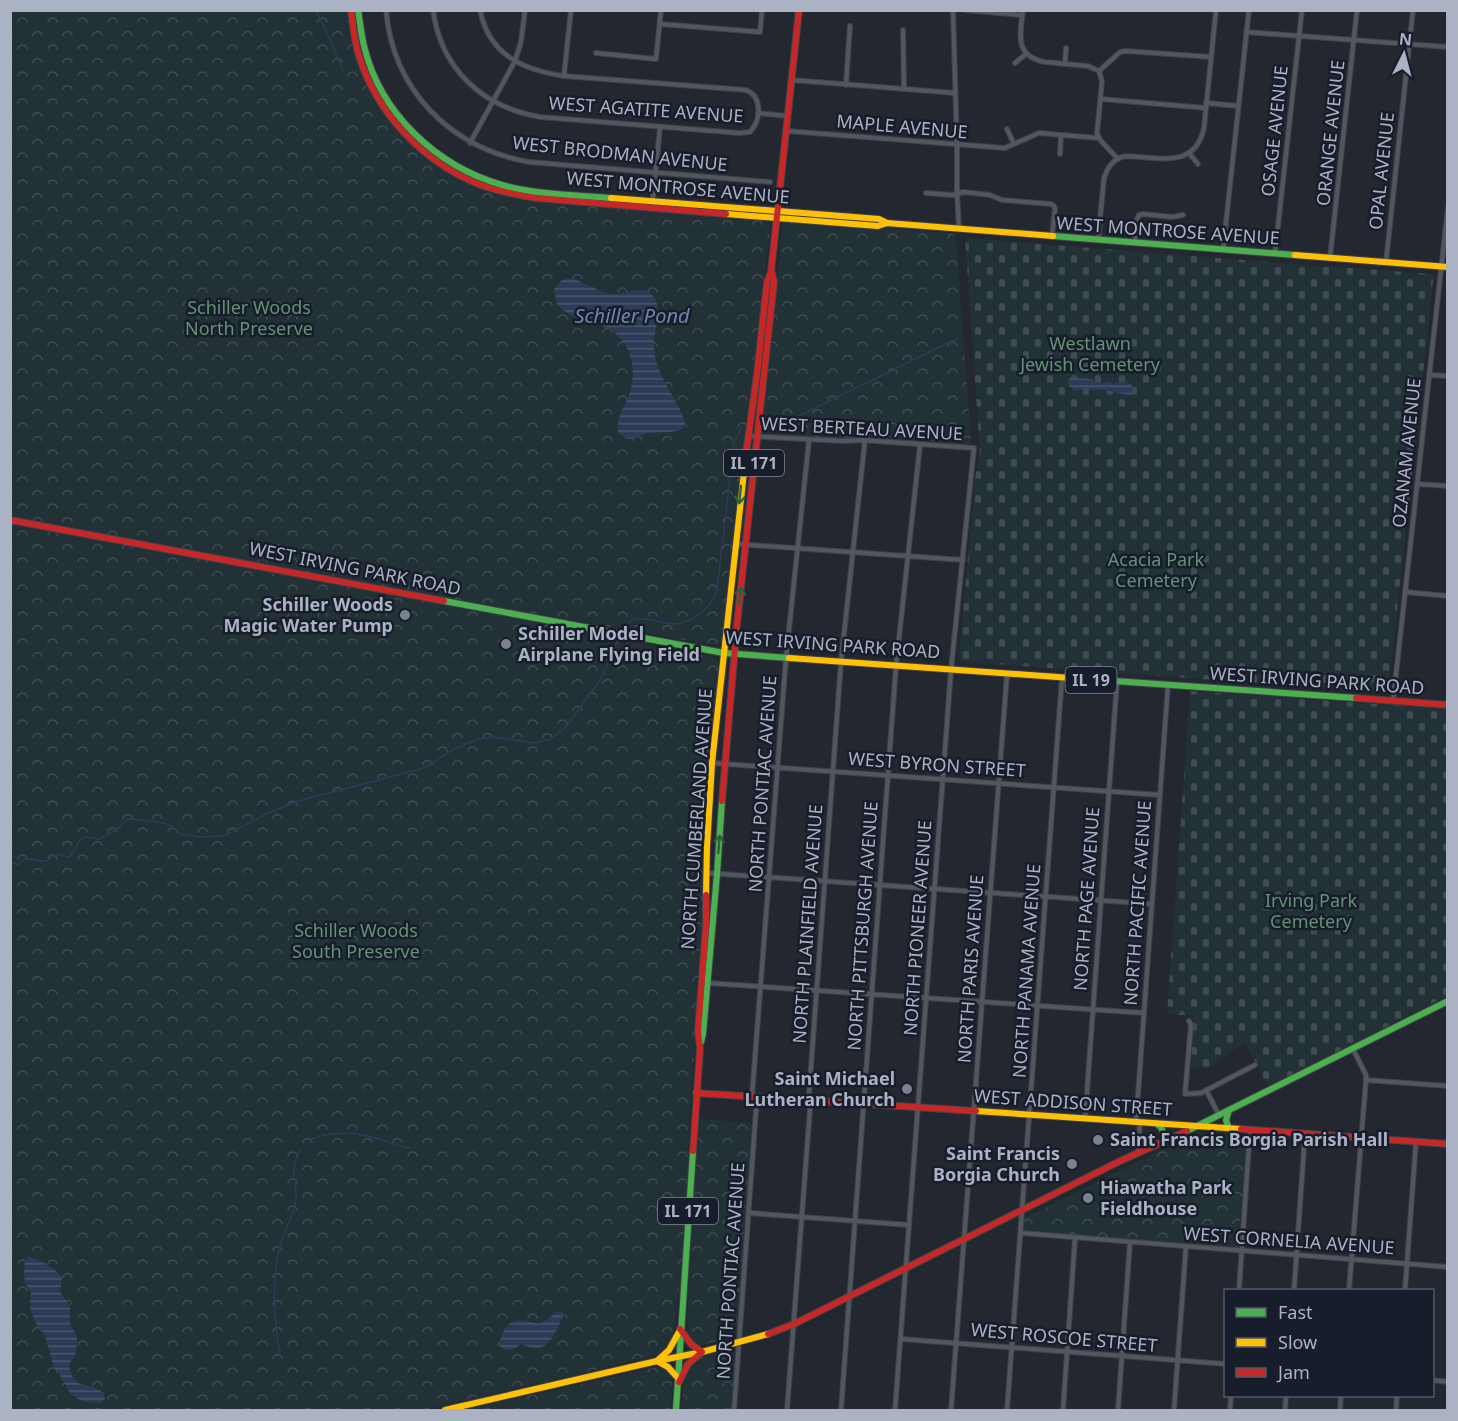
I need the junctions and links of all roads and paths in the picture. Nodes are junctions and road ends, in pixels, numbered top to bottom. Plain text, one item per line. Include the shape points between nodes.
1 (351, 10) edge
2 (358, 10) edge
3 (386, 10) edge
4 (433, 10) edge
5 (480, 10) edge
6 (525, 10) edge
7 (571, 10) edge
8 (661, 10) edge
9 (762, 10) edge
10 (799, 10) edge
11 (953, 10) edge
12 (965, 10) edge
13 (1216, 10) edge
14 (1249, 10) edge
15 (1302, 10) edge
16 (1358, 10) edge
17 (1413, 10) edge
18 (1023, 13) edge
19 (660, 24) junction
20 (850, 27) dead end
21 (903, 30) dead end
22 (1246, 32) junction
23 (1299, 36) junction
24 (1354, 40) junction
25 (1409, 44) junction
26 (1448, 46) edge
27 (1066, 48) dead end
28 (596, 53) dead end
29 (1026, 54) junction
30 (1211, 57) junction
31 (515, 61) junction
32 (1015, 63) dead end
33 (1065, 64) junction
34 (1099, 71) junction
35 (564, 76) junction
36 (792, 80) junction
37 (846, 85) junction
38 (904, 89) junction
39 (956, 93) junction
40 (1101, 99) junction
41 (493, 102) junction
42 (1206, 106) junction
43 (1238, 106) junction
44 (758, 113) junction
45 (788, 116) junction
46 (660, 127) junction
47 (1007, 129) dead end
48 (787, 131) junction
49 (1061, 135) junction
50 (1098, 138) junction
51 (470, 142) junction
52 (1014, 144) junction
53 (957, 145) junction
54 (1189, 153) junction
55 (1060, 154) dead end
56 (1118, 159) junction
57 (1198, 164) dead end
58 (656, 173) junction
59 (770, 182) dead end
60 (926, 193) dead end
61 (957, 193) junction
62 (536, 195) junction
63 (652, 204) junction
64 (1448, 207) edge
65 (778, 214) junction
66 (1182, 214) dead end
67 (959, 229) junction
68 (1052, 237) junction
69 (1098, 240) junction
70 (1135, 243) junction
71 (1223, 250) junction
72 (1275, 254) junction
73 (1330, 258) junction
74 (1386, 262) junction
75 (1444, 266) edge
76 (771, 272) junction
77 (1429, 375) junction
78 (1448, 376) edge
79 (748, 436) junction
80 (757, 436) junction
81 (809, 439) junction
82 (865, 440) junction
83 (920, 445) junction
84 (974, 448) joint
85 (1417, 484) junction
86 (1448, 486) edge
87 (10, 520) edge
88 (735, 544) junction
89 (745, 544) junction
90 (798, 548) junction
91 (853, 552) junction
92 (908, 556) junction
93 (963, 560) junction
94 (1405, 592) junction
95 (1448, 596) edge
96 (724, 653) junction
97 (734, 654) junction
98 (786, 658) junction
99 (841, 662) junction
100 (896, 666) junction
101 (951, 670) junction
102 (1007, 674) junction
103 (1062, 678) junction
104 (1117, 682) junction
105 (1168, 685) junction
106 (1393, 701) junction
107 (1448, 705) edge
108 (712, 763) junction
109 (724, 764) junction
110 (777, 768) junction
111 (833, 772) junction
112 (888, 776) junction
113 (943, 780) junction
114 (998, 783) junction
115 (1054, 787) junction
116 (1109, 791) junction
117 (1160, 795) junction
118 (708, 873) junction
119 (717, 874) junction
120 (769, 878) junction
121 (825, 881) junction
122 (880, 885) junction
123 (935, 889) junction
124 (990, 893) junction
125 (1046, 896) junction
126 (1101, 900) junction
127 (1152, 904) junction
128 (704, 983) junction
129 (760, 987) junction
130 (816, 991) junction
131 (872, 995) junction
132 (927, 998) junction
133 (1448, 1001) edge
134 (982, 1002) junction
135 (1038, 1006) junction
136 (1093, 1010) junction
137 (1144, 1013) junction
138 (1189, 1021) dead end
139 (1353, 1048) junction
140 (1255, 1065) dead end
141 (1366, 1080) junction
142 (1448, 1086) edge
143 (1206, 1090) junction
144 (696, 1093) junction
145 (755, 1097) junction
146 (809, 1100) junction
147 (863, 1104) junction
148 (918, 1108) junction
149 (1229, 1110) junction
150 (974, 1112) junction
151 (1029, 1115) junction
152 (1219, 1115) junction
153 (1085, 1119) junction
154 (1138, 1122) junction
155 (1156, 1124) junction
156 (1197, 1126) junction
157 (1229, 1129) junction
158 (1250, 1130) junction
159 (1305, 1134) junction
160 (1361, 1138) junction
161 (1166, 1140) junction
162 (1416, 1142) junction
163 (1448, 1144) edge
164 (1138, 1152) junction
165 (1022, 1210) junction
166 (749, 1213) junction
167 (802, 1216) junction
168 (855, 1221) junction
169 (909, 1225) junction
170 (1020, 1233) junction
171 (1075, 1238) junction
172 (964, 1239) junction
173 (1130, 1242) junction
174 (1186, 1246) junction
175 (1242, 1251) junction
176 (1296, 1255) junction
177 (1352, 1259) junction
178 (1407, 1263) junction
179 (1448, 1267) edge
180 (906, 1268) junction
181 (1239, 1289) edge
182 (1294, 1289) edge
183 (1349, 1289) edge
184 (1405, 1289) edge
185 (849, 1296) junction
186 (794, 1324) junction
187 (680, 1329) junction
188 (901, 1339) junction
189 (740, 1342) junction
190 (957, 1343) junction
191 (1012, 1347) junction
192 (702, 1352) junction
193 (1067, 1352) junction
194 (1121, 1356) junction
195 (678, 1357) junction
196 (1178, 1360) junction
197 (657, 1361) junction
198 (1224, 1364) edge
199 (677, 1377) junction
200 (677, 1385) junction
201 (445, 1410) edge
202 (675, 1410) edge
203 (734, 1410) edge
204 (787, 1410) edge
205 (841, 1410) edge
206 (895, 1410) edge
207 (951, 1410) edge
208 (1007, 1410) edge
209 (1063, 1410) edge
210 (1118, 1410) edge
211 (1174, 1410) edge

1 - 62 main road via 366,75 405,135 425,154 469,180 502,192
2 - 62 main road via 363,45 373,74 412,133 475,176
3 - 51 street, WEST BRODMAN AVENUE via 392,44 412,87 434,115
4 - 41 street, WEST AGATITE AVENUE via 439,39 456,69
5 - 31 street via 490,38
6 - 31 street
7 - 35 street
8 - 19 street
9 - 19 street via 760,32
10 - 36 main road, NORTH CUMBERLAND AVENUE / IL 171
11 - 39 street
12 - 18 street
13 - 30 street
14 - 22 street
15 - 23 street, OSAGE AVENUE
16 - 24 street, ORANGE AVENUE
17 - 25 street, OPAL AVENUE
18 - 29 street via 1021,46
19 - 28 street via 656,59
20 - 37 street
21 - 38 street
22 - 23 street
22 - 43 street
23 - 24 street
23 - 72 street, OSAGE AVENUE
24 - 25 street
24 - 73 street, ORANGE AVENUE
25 - 26 street
25 - 74 street, OPAL AVENUE
27 - 33 street
29 - 32 street
29 - 33 street via 1039,61
30 - 34 street via 1126,51
30 - 42 street
31 - 35 street
31 - 41 street
33 - 34 street
34 - 40 street
35 - 44 street via 746,90 756,97
36 - 37 street
36 - 45 main road, NORTH CUMBERLAND AVENUE / IL 171
37 - 38 street
38 - 39 street
39 - 53 street
40 - 42 street
40 - 50 street
41 - 46 street, WEST AGATITE AVENUE via 540,117
41 - 51 street
42 - 43 street
42 - 54 street via 1202,138
43 - 71 street
44 - 45 street, WEST AGATITE AVENUE
44 - 46 street, WEST AGATITE AVENUE via 753,129 745,133
45 - 48 main road, NORTH CUMBERLAND AVENUE / IL 171
46 - 58 street
47 - 52 street
48 - 53 street, MAPLE AVENUE
48 - 65 main road, NORTH CUMBERLAND AVENUE / IL 171
49 - 50 street, MAPLE AVENUE
49 - 52 street, MAPLE AVENUE via 1040,133
49 - 55 street
50 - 56 street
51 - 58 street, WEST BRODMAN AVENUE via 501,156 529,162
52 - 53 street, MAPLE AVENUE via 1005,148
53 - 61 street
54 - 56 street via 1174,159
54 - 57 street
56 - 69 street via 1104,178
58 - 59 street, WEST BRODMAN AVENUE
58 - 63 street
60 - 61 street
61 - 67 street
61 - 68 street via 1048,203 1055,211
62 - 63 main road, WEST MONTROSE AVENUE
63 - 65 main road, WEST MONTROSE AVENUE
64 - 75 street, OZANAM AVENUE
65 - 67 main road, WEST MONTROSE AVENUE via 879,219
65 - 76 main road, NORTH CUMBERLAND AVENUE / IL 171
66 - 70 street via 1141,214
67 - 68 main road, WEST MONTROSE AVENUE
68 - 69 main road, WEST MONTROSE AVENUE
69 - 70 main road, WEST MONTROSE AVENUE
70 - 71 main road, WEST MONTROSE AVENUE
71 - 72 main road, WEST MONTROSE AVENUE
72 - 73 main road, WEST MONTROSE AVENUE
73 - 74 main road, WEST MONTROSE AVENUE
74 - 75 main road, WEST MONTROSE AVENUE
75 - 77 street, OZANAM AVENUE
76 - 79 main road, NORTH CUMBERLAND AVENUE / IL 171
76 - 80 main road, NORTH CUMBERLAND AVENUE / IL 171 via 774,282
77 - 78 street
77 - 85 street, OZANAM AVENUE
79 - 80 street, WEST BERTEAU AVENUE
79 -> 88 main road, NORTH CUMBERLAND AVENUE / IL 171
80 - 81 street, WEST BERTEAU AVENUE
80 - 89 main road, NORTH CUMBERLAND AVENUE / IL 171
81 - 82 street, WEST BERTEAU AVENUE
81 - 90 street, NORTH PONTIAC AVENUE
82 - 83 street, WEST BERTEAU AVENUE
82 - 91 street, NORTH PLAINFIELD AVENUE
83 - 84 street, WEST BERTEAU AVENUE
83 - 92 street, NORTH PITTSBURGH AVENUE
84 - 93 street, NORTH PIONEER AVENUE
85 - 86 street
85 - 94 street, OZANAM AVENUE
87 - 96 main road, WEST IRVING PARK ROAD / IL 19
88 - 89 street
88 - 96 main road, NORTH CUMBERLAND AVENUE / IL 171
89 - 90 street
97 -> 89 main road, NORTH CUMBERLAND AVENUE / IL 171
90 - 91 street
90 - 98 street, NORTH PONTIAC AVENUE
91 - 92 street
91 - 99 street, NORTH PLAINFIELD AVENUE
92 - 93 street
92 - 100 street, NORTH PITTSBURGH AVENUE
93 - 101 street, NORTH PIONEER AVENUE
94 - 95 street
94 - 106 street, OZANAM AVENUE
96 - 97 main road, WEST IRVING PARK ROAD / IL 19
96 - 108 main road, NORTH CUMBERLAND AVENUE / IL 171
97 - 98 main road, WEST IRVING PARK ROAD / IL 19
97 - 109 main road, NORTH CUMBERLAND AVENUE / IL 171
98 - 99 main road, WEST IRVING PARK ROAD / IL 19
98 - 110 street, NORTH PONTIAC AVENUE
99 - 100 main road, WEST IRVING PARK ROAD / IL 19
99 - 111 street, NORTH PLAINFIELD AVENUE
100 - 101 main road, WEST IRVING PARK ROAD / IL 19
100 - 112 street, NORTH PITTSBURGH AVENUE
101 - 102 main road, WEST IRVING PARK ROAD / IL 19
101 - 113 street, NORTH PIONEER AVENUE
102 - 103 main road, WEST IRVING PARK ROAD / IL 19
102 - 114 street, NORTH PARIS AVENUE
103 - 104 main road, WEST IRVING PARK ROAD / IL 19
103 - 115 street, NORTH PANAMA AVENUE
104 - 105 main road, WEST IRVING PARK ROAD / IL 19
104 - 116 street, NORTH PAGE AVENUE
105 - 106 main road, WEST IRVING PARK ROAD / IL 19
105 - 117 street, NORTH PACIFIC AVENUE
106 - 107 main road, WEST IRVING PARK ROAD / IL 19
108 - 109 street, WEST BYRON STREET
108 - 118 main road, NORTH CUMBERLAND AVENUE / IL 171
109 - 110 street, WEST BYRON STREET
119 -> 109 main road, NORTH CUMBERLAND AVENUE / IL 171
110 - 111 street, WEST BYRON STREET
110 - 120 street, NORTH PONTIAC AVENUE
111 - 112 street, WEST BYRON STREET
111 - 121 street, NORTH PLAINFIELD AVENUE
112 - 113 street, WEST BYRON STREET
112 - 122 street, NORTH PITTSBURGH AVENUE
113 - 114 street, WEST BYRON STREET
113 - 123 street, NORTH PIONEER AVENUE
114 - 115 street, WEST BYRON STREET
114 - 124 street, NORTH PARIS AVENUE
115 - 116 street, WEST BYRON STREET
115 - 125 street, NORTH PANAMA AVENUE
116 - 117 street, WEST BYRON STREET
116 - 126 street, NORTH PAGE AVENUE
117 - 127 street, NORTH PACIFIC AVENUE
118 - 119 street
118 - 128 main road, NORTH CUMBERLAND AVENUE / IL 171
119 - 120 street
119 - 128 main road, NORTH CUMBERLAND AVENUE / IL 171
120 - 121 street
120 - 129 street, NORTH PONTIAC AVENUE
121 - 122 street
121 - 130 street, NORTH PLAINFIELD AVENUE
122 - 123 street
122 - 131 street, NORTH PITTSBURGH AVENUE
123 - 124 street
123 - 132 street, NORTH PIONEER AVENUE
124 - 125 street
124 - 134 street, NORTH PARIS AVENUE
125 - 126 street
125 - 135 street, NORTH PANAMA AVENUE
126 - 127 street
126 - 136 street, NORTH PAGE AVENUE
127 - 137 street, NORTH PACIFIC AVENUE
128 - 129 street
128 - 144 main road, NORTH CUMBERLAND AVENUE / IL 171
129 - 130 street
129 - 145 street, NORTH PONTIAC AVENUE
130 - 131 street
130 - 146 street, NORTH PLAINFIELD AVENUE
131 - 132 street
131 - 147 street, NORTH PITTSBURGH AVENUE
132 - 134 street
132 - 148 street, NORTH PIONEER AVENUE
133 - 139 main road
134 - 135 street
134 - 150 street, NORTH PARIS AVENUE
135 - 136 street
135 - 151 street, NORTH PANAMA AVENUE
136 - 137 street
136 - 153 street, NORTH PAGE AVENUE
137 - 154 street, NORTH PACIFIC AVENUE
138 - 143 street via 1185,1094
139 - 141 street
139 - 149 main road
140 - 143 street
141 - 142 street
141 - 160 street
143 - 152 street
144 - 145 main road, WEST ADDISON STREET
144 - 187 main road, NORTH CUMBERLAND AVENUE / IL 171
145 - 146 main road, WEST ADDISON STREET
145 - 166 street, NORTH PONTIAC AVENUE
146 - 147 main road, WEST ADDISON STREET
146 - 167 street, NORTH PLAINFIELD AVENUE
147 - 148 main road, WEST ADDISON STREET
147 - 168 street, NORTH PITTSBURGH AVENUE
148 - 150 main road, WEST ADDISON STREET
148 - 169 street, NORTH PIONEER AVENUE
149 - 152 main road
149 - 157 main road
150 - 151 main road, WEST ADDISON STREET
150 - 172 street, NORTH PARIS AVENUE
151 - 153 main road, WEST ADDISON STREET
151 - 165 street, NORTH PANAMA AVENUE
152 - 156 main road
153 - 154 main road, WEST ADDISON STREET
154 - 155 main road, WEST ADDISON STREET
154 - 164 street, NORTH PACIFIC AVENUE
155 - 156 main road, WEST ADDISON STREET
155 - 161 main road
156 - 157 main road, WEST ADDISON STREET
156 - 161 main road
157 - 158 main road, WEST ADDISON STREET
158 - 159 main road, WEST ADDISON STREET
158 - 175 street
159 - 160 main road, WEST ADDISON STREET
159 - 176 street
160 - 162 main road, WEST ADDISON STREET
160 - 177 street
161 - 164 main road
162 - 163 main road, WEST ADDISON STREET
162 - 178 street
164 - 165 main road
165 - 170 street, NORTH PANAMA AVENUE
165 - 172 main road
166 - 167 street
166 - 189 street, NORTH PONTIAC AVENUE
167 - 168 street
167 - 186 street, NORTH PLAINFIELD AVENUE
168 - 169 street
168 - 185 street, NORTH PITTSBURGH AVENUE
169 - 180 street, NORTH PIONEER AVENUE
170 - 171 street, WEST CORNELIA AVENUE
170 - 191 street, NORTH PANAMA AVENUE
171 - 173 street, WEST CORNELIA AVENUE
171 - 193 street
172 - 180 main road
172 - 190 street, NORTH PARIS AVENUE
173 - 174 street, WEST CORNELIA AVENUE
173 - 194 street
174 - 175 street, WEST CORNELIA AVENUE
174 - 196 street
175 - 176 street, WEST CORNELIA AVENUE
175 - 181 street
176 - 177 street, WEST CORNELIA AVENUE
176 - 182 street
177 - 178 street, WEST CORNELIA AVENUE
177 - 183 street
178 - 179 street, WEST CORNELIA AVENUE
178 - 184 street
180 - 185 main road
180 - 188 street, NORTH PIONEER AVENUE
185 - 186 main road
185 - 205 street, NORTH PITTSBURGH AVENUE
186 - 189 main road
186 - 204 street, NORTH PLAINFIELD AVENUE
187 - 192 main road
187 - 195 main road, NORTH CUMBERLAND AVENUE / IL 171
187 - 197 main road via 669,1350
188 - 190 street, WEST ROSCOE STREET
188 - 206 street, NORTH PIONEER AVENUE
189 - 192 main road
189 - 203 street, NORTH PONTIAC AVENUE
190 - 191 street, WEST ROSCOE STREET
190 - 207 street, NORTH PARIS AVENUE
191 - 193 street, WEST ROSCOE STREET
191 - 208 street, NORTH PANAMA AVENUE
192 - 195 main road
192 - 200 main road via 688,1364
193 - 194 street, WEST ROSCOE STREET
193 - 209 street
194 - 196 street, WEST ROSCOE STREET
194 - 210 street
195 - 197 main road
195 - 199 main road, NORTH CUMBERLAND AVENUE / IL 171
196 - 198 street, WEST ROSCOE STREET
196 - 211 street
197 - 199 main road
197 - 201 main road
199 - 200 main road, NORTH CUMBERLAND AVENUE / IL 171
200 - 202 main road, NORTH CUMBERLAND AVENUE / IL 171

